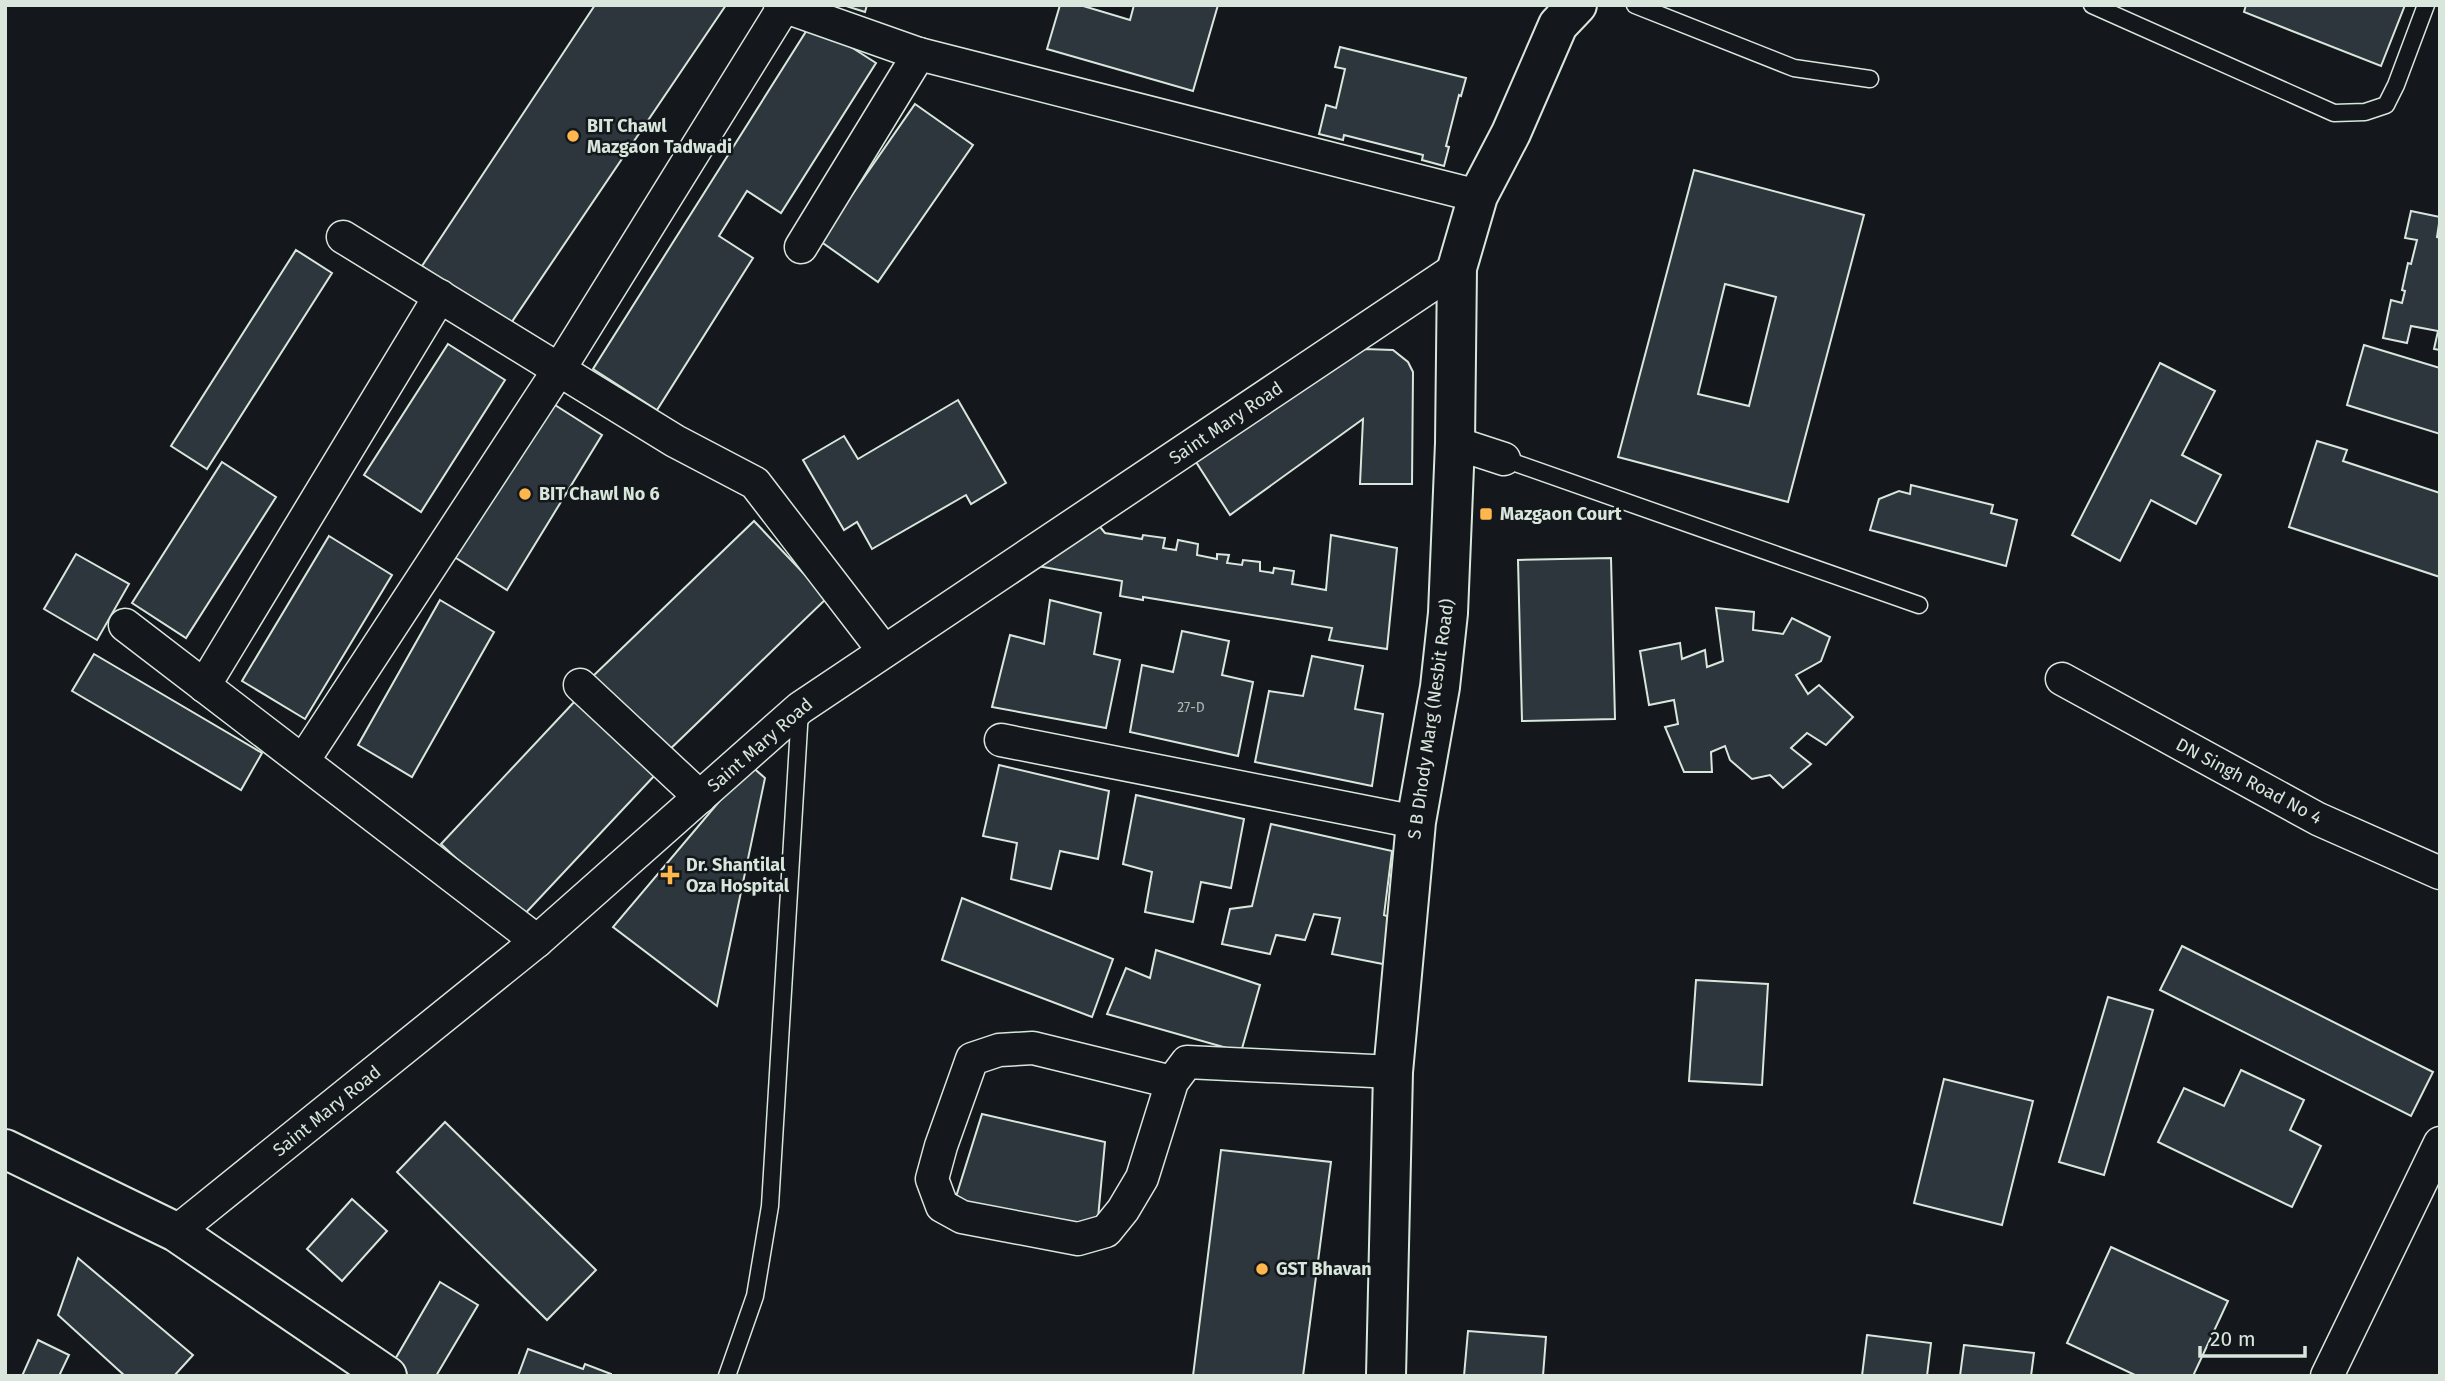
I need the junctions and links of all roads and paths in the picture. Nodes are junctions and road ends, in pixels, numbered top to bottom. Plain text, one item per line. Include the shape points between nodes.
1 (1577, 5) edge
2 (1634, 5) edge
3 (2092, 5) edge
4 (2426, 5) edge
5 (783, 6) edge
6 (919, 54) junction
7 (1871, 79) dead end
8 (1478, 196) junction
9 (343, 237) dead end
10 (801, 247) dead end
11 (1457, 268) junction
12 (440, 296) junction
13 (560, 368) junction
14 (1455, 443) junction
15 (1504, 459) joint
16 (1919, 605) dead end
17 (125, 625) dead end
18 (884, 651) junction
19 (2063, 679) dead end
20 (580, 685) dead end
21 (204, 686) junction
22 (800, 708) junction
23 (1001, 740) dead end
24 (303, 761) junction
25 (700, 797) junction
26 (1416, 822) junction
27 (2440, 873) edge
28 (537, 941) junction
29 (1393, 1072) junction
30 (1171, 1082) junction
31 (5, 1149) edge
32 (2438, 1151) edge
33 (176, 1232) junction
34 (387, 1376) edge
35 (727, 1376) edge
36 (1386, 1376) edge
37 (2326, 1376) edge

1 - 8 main road, S B Dhody Marg (Nesbit Road) via 1558,25
2 - 7 lane via 1794,68
3 - 4 lane via 2334,113 2365,112 2386,105
5 - 6 street
5 - 13 street
6 - 8 street
6 - 10 street
8 - 11 main road, S B Dhody Marg (Nesbit Road)
9 - 12 street
11 - 14 main road, S B Dhody Marg (Nesbit Road)
11 - 18 street, Saint Mary Road
12 - 13 street
12 - 21 street
13 - 18 street via 676,441 755,483
13 - 24 street
14 - 15 street
14 - 26 main road, S B Dhody Marg (Nesbit Road) via 1448,613
15 - 16 lane
17 - 21 street
18 - 22 street, Saint Mary Road
19 - 27 street, DN Singh Road No 4 via 2318,819
20 - 25 street
21 - 24 street
22 - 25 street, Saint Mary Road
22 - 35 lane via 770,1206 755,1296
23 - 26 street
24 - 28 street
25 - 28 street, Saint Mary Road
26 - 29 main road, S B Dhody Marg (Nesbit Road)
28 - 33 street, Saint Mary Road
29 - 30 street via 1186,1062
29 - 36 main road, S B Dhody Marg (Nesbit Road)
30 - 30 street via 1142,1178 1106,1231 1078,1239 962,1217 942,1206 932,1179 972,1059 999,1050 1033,1048
31 - 33 main road
32 - 37 street
33 - 34 main road

